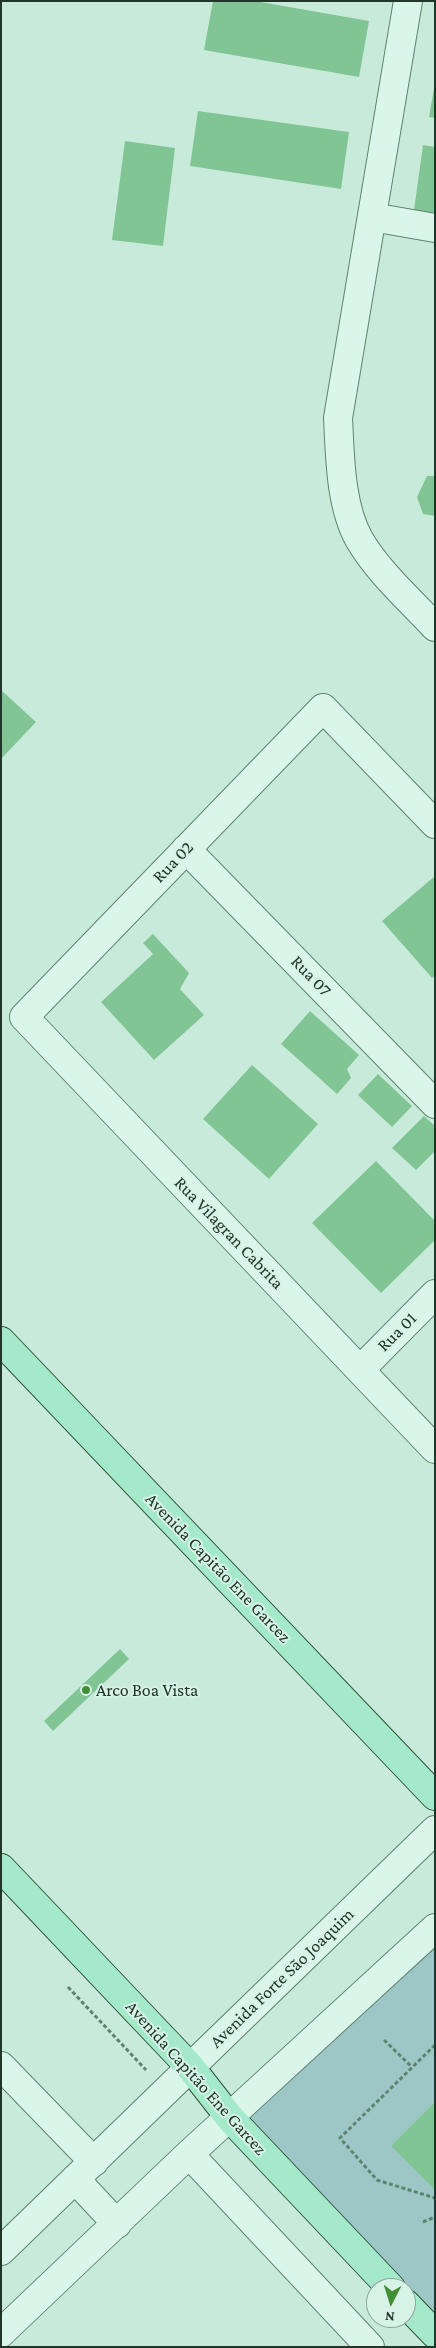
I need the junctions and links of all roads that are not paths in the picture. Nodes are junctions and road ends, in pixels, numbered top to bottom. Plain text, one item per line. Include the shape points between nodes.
1 (408, 1) edge
2 (372, 217) junction
3 (435, 228) edge
4 (435, 627) edge
5 (435, 824) edge
6 (186, 849) junction
7 (24, 1017) joint
8 (435, 1104) edge
9 (435, 1294) edge
10 (1, 1341) edge
11 (360, 1370) junction
12 (435, 1449) edge
13 (435, 1796) edge
14 (435, 1830) edge
15 (1, 1868) edge
16 (435, 1928) edge
17 (1, 2066) edge
18 (191, 2068) junction
19 (230, 2118) junction
20 (189, 2154) junction
21 (85, 2170) junction
22 (117, 2224) junction
23 (1, 2251) edge
24 (382, 2278) edge
25 (416, 2314) edge
26 (1, 2333) edge
27 (435, 2334) edge
28 (370, 2347) edge

1 - 2 street
2 - 3 street
2 - 4 street via 338,418 341,470 349,511 359,538 383,572
5 - 6 street, Rua 02 via 323,708
6 - 7 street, Rua 02
6 - 8 street, Rua 07
7 - 11 street, Rua Vilagran Cabrita
9 - 11 street, Rua 01
10 - 13 main road, Avenida Capitão Ene Garcez
11 - 12 street, Rua Vilagran Cabrita
14 - 18 street, Avenida Forte São Joaquim
15 - 18 main road, Avenida Capitão Ene Garcez
16 - 19 street
17 - 21 street
18 - 19 main road, Avenida Capitão Ene Garcez
18 - 21 street, Avenida Forte São Joaquim
19 - 20 street
19 - 24 main road, Avenida Capitão Ene Garcez
20 - 22 street
20 - 28 street
21 - 22 street
21 - 23 street, Avenida Forte São Joaquim
22 - 26 street
25 - 27 main road

